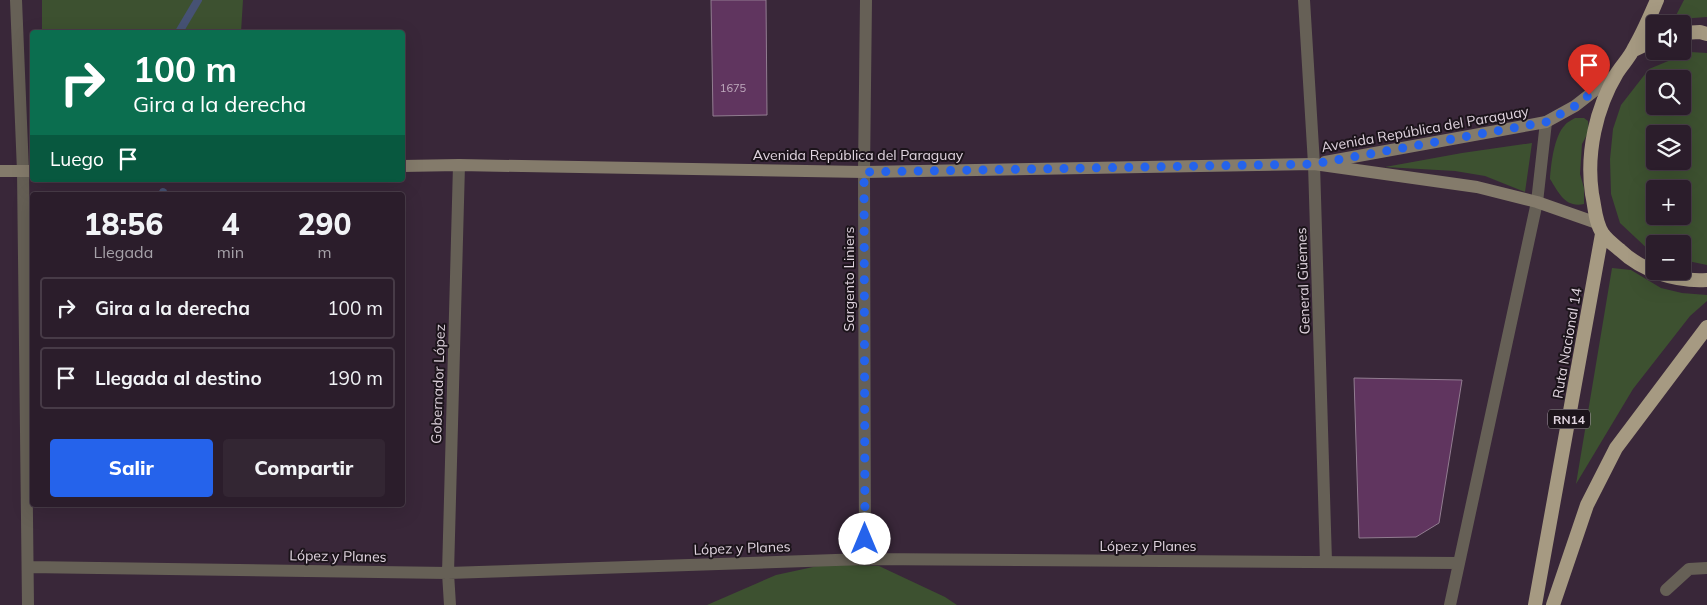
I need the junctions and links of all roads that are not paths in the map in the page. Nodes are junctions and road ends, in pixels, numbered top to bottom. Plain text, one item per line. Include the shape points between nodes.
1 (16, 0) edge
2 (866, 0) edge
3 (1304, 0) edge
4 (1657, 0) edge
5 (1691, 32) edge
6 (1707, 34) edge
7 (1646, 44) edge
8 (1634, 50) junction
9 (1616, 74) junction
10 (1546, 122) junction
11 (1314, 164) junction
12 (459, 165) junction
13 (405, 166) edge
14 (0, 171) edge
15 (28, 171) edge
16 (864, 172) junction
17 (1538, 202) junction
18 (1600, 228) junction
19 (1707, 280) edge
20 (1707, 327) edge
21 (865, 558) junction
22 (1326, 562) junction
23 (1458, 563) junction
24 (28, 567) junction
25 (1707, 568) edge
26 (448, 573) junction
27 (1666, 590) dead end
28 (28, 605) edge
29 (450, 605) edge
30 (1450, 605) edge
31 (1535, 605) edge
32 (1553, 605) edge

1 - 15 street
2 - 16 street, Sargento Liniers
3 - 11 street, General Güemes
4 - 8 highway, Ruta Nacional 14 / RN14
5 - 6 highway
7 - 8 highway, Ruta Nacional 14 / RN14
8 - 9 highway, Ruta Nacional 14 / RN14
9 - 10 main road, Avenida República del Paraguay via 1575,106
9 - 18 highway, Ruta Nacional 14 / RN14 via 1601,108 1590,156 1590,181
10 - 11 main road, Avenida República del Paraguay
10 - 17 street
11 - 16 main road, Avenida República del Paraguay
11 - 17 main road, Avenida República del Paraguay via 1477,187
11 - 22 street, General Güemes
12 - 13 main road, Avenida República del Paraguay
12 - 16 main road, Avenida República del Paraguay
12 - 26 street, Gobernador López
14 - 15 main road
15 - 24 street
16 - 21 street, Sargento Liniers
17 - 18 main road, Avenida República del Paraguay
17 - 23 street
18 - 19 highway via 1627,257 1660,274
18 - 31 highway, Ruta Nacional 14 / RN14
20 - 32 highway via 1616,448 1587,505
21 - 22 street, López y Planes
21 - 26 street, López y Planes
22 - 23 street, López y Planes
23 - 30 street
24 - 26 street, López y Planes
24 - 28 street
25 - 27 street via 1689,569
26 - 29 street, Gobernador López

